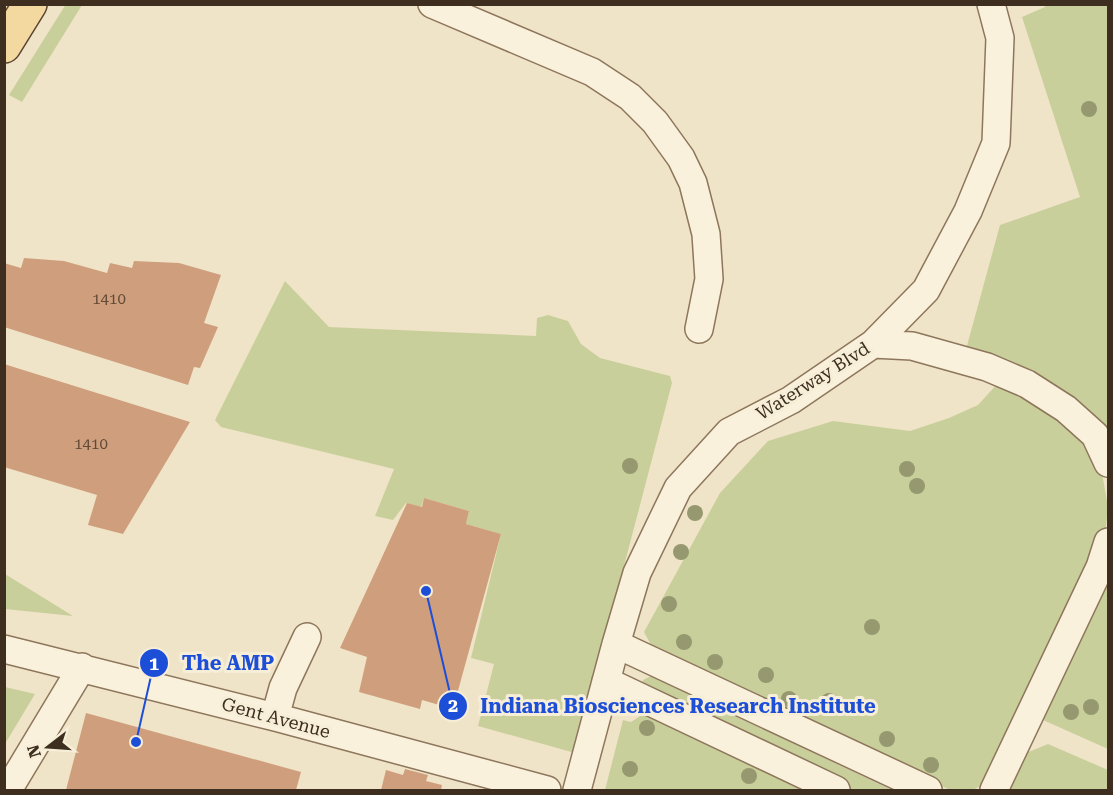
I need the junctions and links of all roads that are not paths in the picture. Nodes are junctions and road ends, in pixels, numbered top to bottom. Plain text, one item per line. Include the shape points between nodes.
1 (30, 4) edge
2 (432, 4) edge
3 (991, 4) edge
4 (4, 46) edge
5 (699, 329) dead end
6 (873, 344) junction
7 (1108, 463) edge
8 (1108, 542) edge
9 (307, 637) dead end
10 (615, 644) junction
11 (4, 649) edge
12 (82, 667) junction
13 (606, 681) junction
14 (275, 717) junction
15 (8, 790) edge
16 (547, 790) edge
17 (577, 790) edge
18 (836, 790) edge
19 (928, 790) edge
20 (994, 790) edge

1 - 4 main road
2 - 5 street via 592,72 630,97 655,122 681,158 693,183 706,234 709,279
3 - 6 street, Waterway Blvd via 1000,38 996,142 968,210 926,290
6 - 7 street via 912,346 987,367 1027,384 1066,409 1095,435
6 - 10 street, Waterway Blvd via 791,400 729,432 678,488 637,573
8 - 20 street via 1100,567
9 - 14 street via 283,688
10 - 13 street, Waterway Blvd
10 - 19 street
11 - 12 street, Gent Avenue
12 - 14 street, Gent Avenue
12 - 15 street
13 - 17 street, Waterway Blvd
13 - 18 street
14 - 16 street, Gent Avenue

